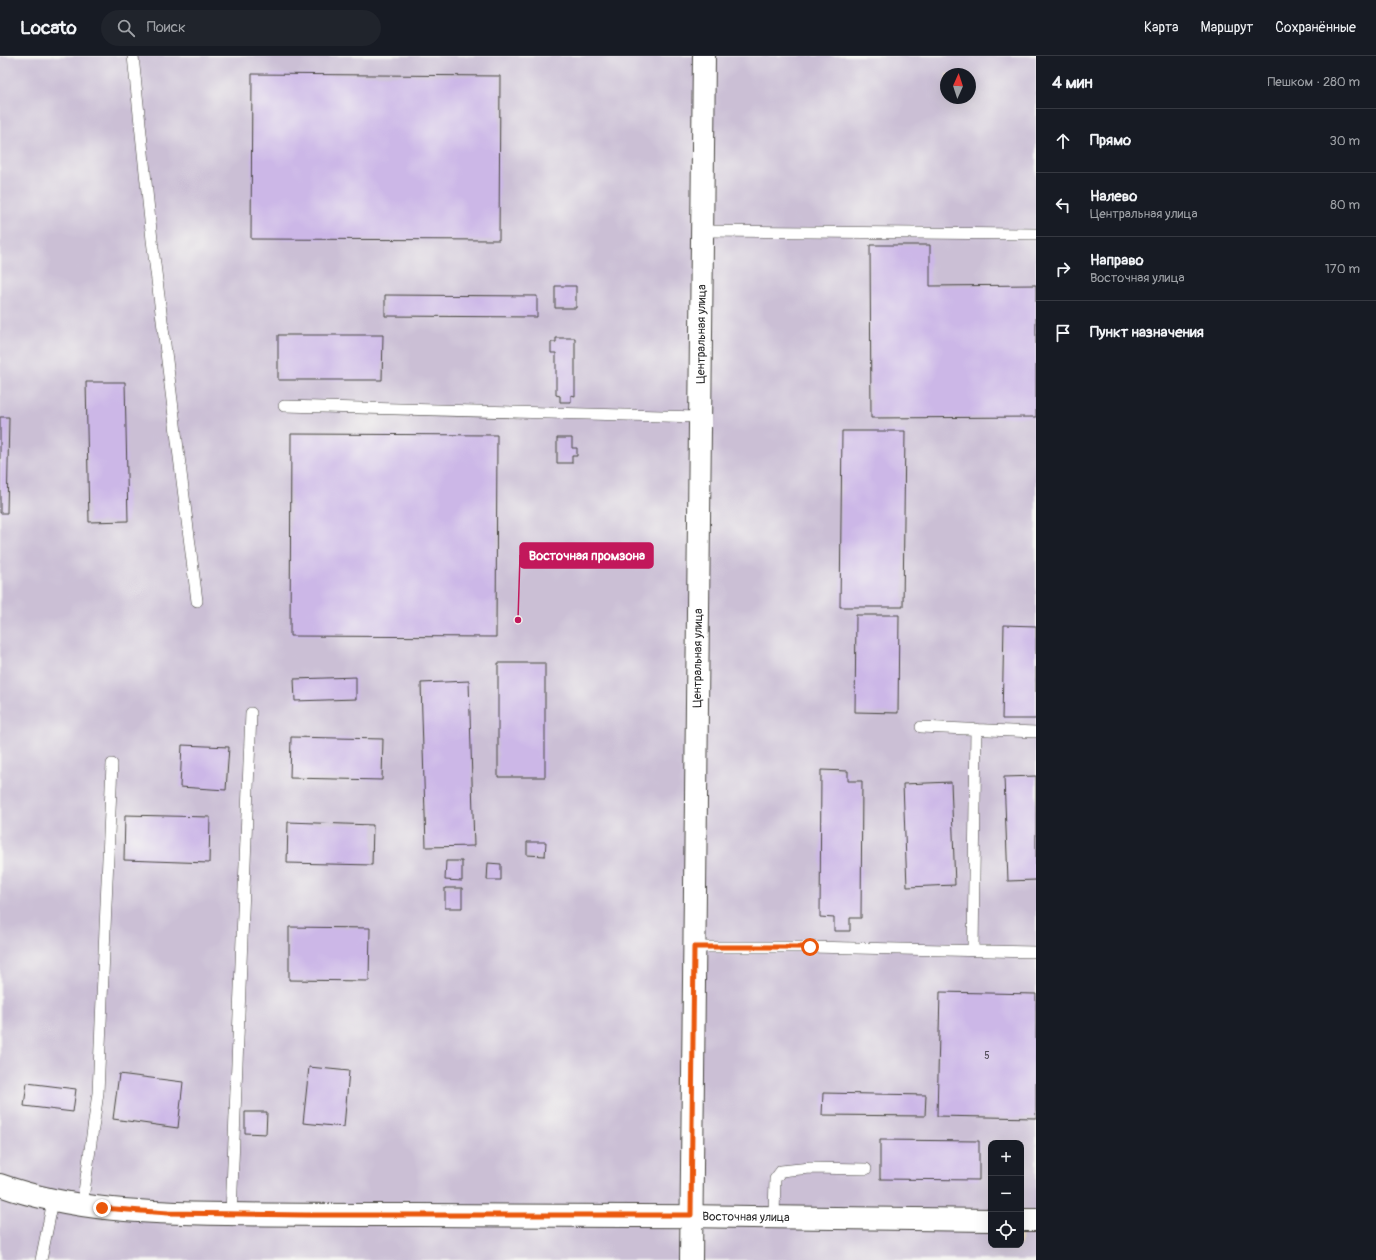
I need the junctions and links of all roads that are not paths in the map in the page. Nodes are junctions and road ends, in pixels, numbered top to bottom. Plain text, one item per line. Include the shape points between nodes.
1 (133, 56) edge
2 (704, 56) edge
3 (702, 231) junction
4 (1036, 234) edge
5 (284, 406) dead end
6 (699, 417) junction
7 (196, 601) dead end
8 (251, 713) dead end
9 (922, 727) dead end
10 (976, 730) junction
11 (1036, 732) edge
12 (112, 764) dead end
13 (694, 947) junction
14 (973, 950) junction
15 (1036, 952) edge
16 (866, 1169) dead end
17 (0, 1185) edge
18 (53, 1200) junction
19 (82, 1206) junction
20 (231, 1214) junction
21 (691, 1215) junction
22 (774, 1216) junction
23 (988, 1220) edge
24 (1024, 1220) edge
25 (1036, 1220) edge
26 (41, 1260) edge
27 (691, 1260) edge

1 - 7 lane via 152,240
2 - 3 street, Центральная улица
3 - 4 lane
3 - 6 street, Центральная улица
5 - 6 lane
6 - 13 street, Центральная улица
8 - 20 lane
9 - 10 lane
10 - 11 lane
10 - 14 lane
12 - 19 lane via 98,1093
13 - 14 lane
13 - 21 street, Центральная улица
14 - 15 lane
16 - 22 lane via 810,1168 781,1171 775,1179
17 - 18 street, Восточная улица
18 - 19 street, Восточная улица
18 - 26 lane
19 - 20 street, Восточная улица via 168,1213
20 - 21 street, Восточная улица
21 - 22 street, Восточная улица
21 - 27 street, Центральная улица
22 - 23 street, Восточная улица
24 - 25 street

